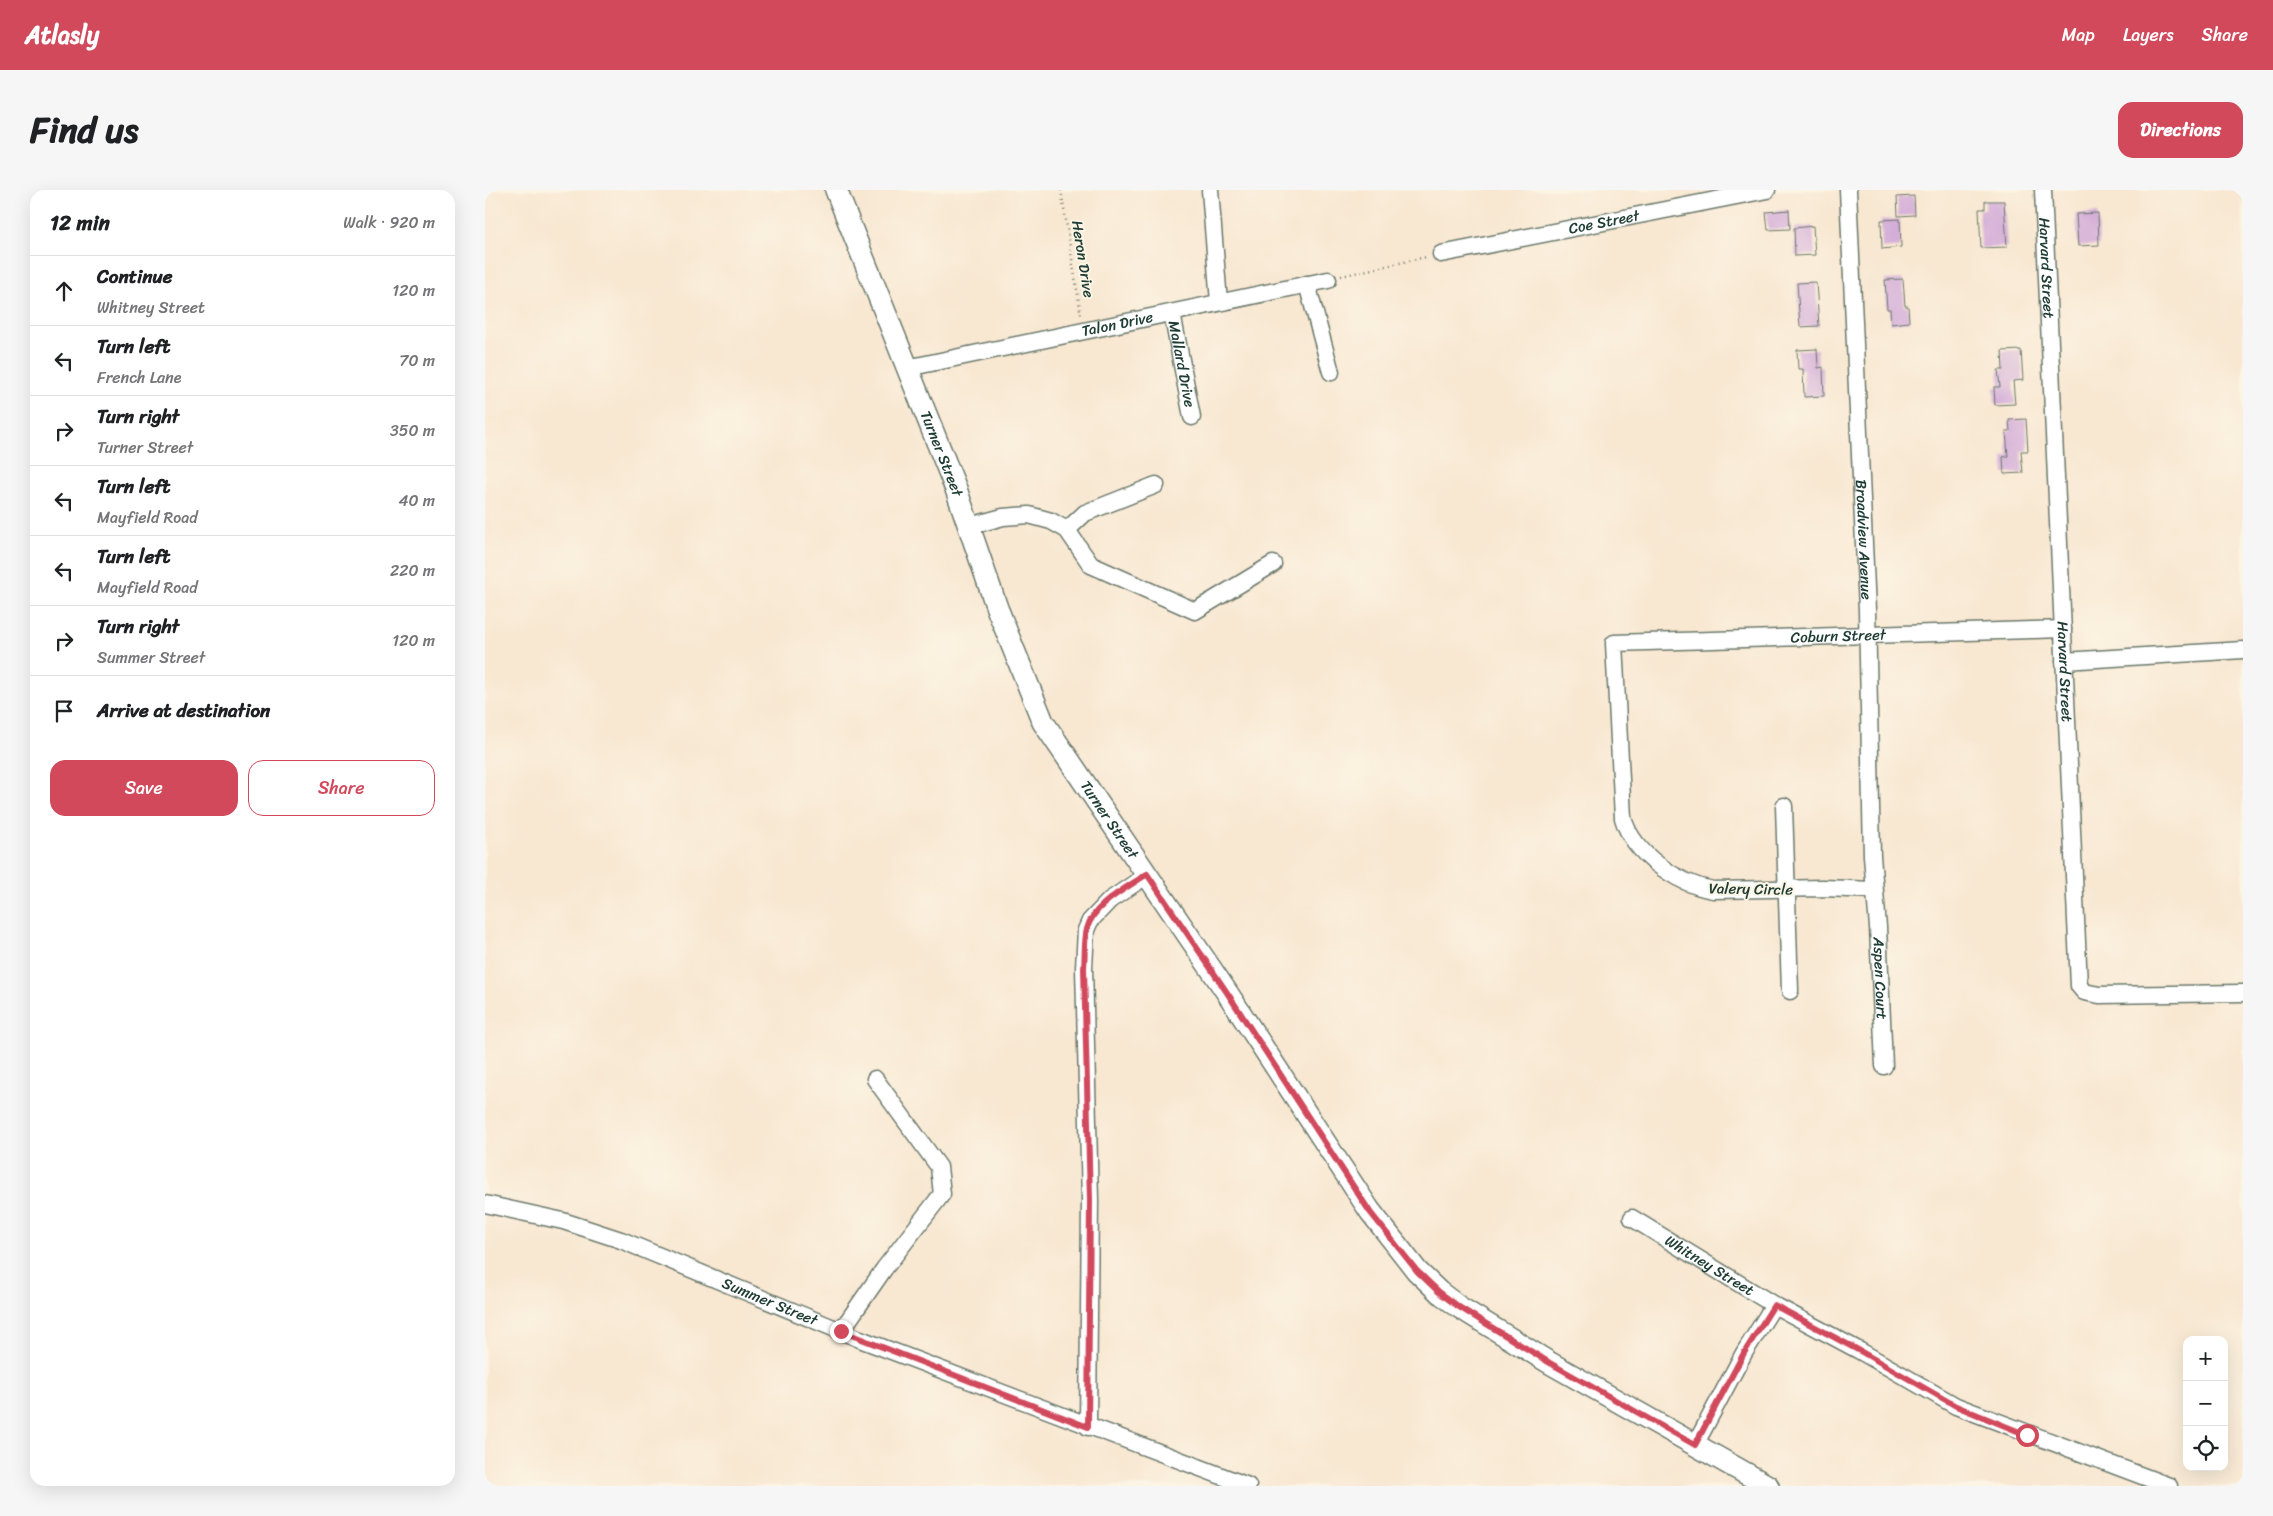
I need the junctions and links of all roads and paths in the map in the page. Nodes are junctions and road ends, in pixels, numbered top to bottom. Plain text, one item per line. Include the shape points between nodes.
1 (836, 190) edge
2 (1061, 190) edge
3 (1210, 190) edge
4 (1767, 190) edge
5 (1848, 190) edge
6 (2043, 190) edge
7 (1441, 254) joint
8 (1327, 280) joint
9 (1307, 284) junction
10 (1219, 302) junction
11 (1173, 313) junction
12 (1083, 332) junction
13 (907, 368) junction
14 (1331, 372) dead end
15 (1192, 417) dead end
16 (1156, 485) dead end
17 (970, 526) junction
18 (1067, 530) junction
19 (1273, 564) dead end
20 (2063, 629) junction
21 (1867, 636) junction
22 (1614, 643) joint
23 (2243, 650) edge
24 (2064, 661) junction
25 (1784, 806) dead end
26 (1147, 874) junction
27 (1787, 890) junction
28 (1875, 890) junction
29 (1790, 991) dead end
30 (2243, 992) edge
31 (1884, 1066) dead end
32 (875, 1079) dead end
33 (485, 1204) edge
34 (1632, 1218) dead end
35 (1774, 1305) junction
36 (841, 1331) junction
37 (1088, 1427) junction
38 (1695, 1445) junction
39 (1248, 1486) edge
40 (1768, 1486) edge
41 (2169, 1486) edge

1 - 13 main road, Turner Street
2 - 12 path, Heron Drive
3 - 10 street
4 - 7 street, Coe Street
5 - 21 street, Broadview Avenue
6 - 20 street, Harvard Street
7 - 8 path
8 - 9 street, Talon Drive
9 - 10 street, Talon Drive
9 - 14 street
10 - 11 street, Talon Drive
11 - 12 street, Talon Drive
11 - 15 street, Mallard Drive
12 - 13 street, Talon Drive
13 - 17 main road, Turner Street
16 - 18 street via 1085,513
17 - 18 street via 1003,517 1029,515
17 - 26 main road, Turner Street via 997,608 1043,722
18 - 19 street via 1091,565 1195,611
20 - 21 street, Coburn Street
20 - 24 street, Harvard Street
21 - 22 street, Coburn Street
21 - 28 street, Broadview Avenue
22 - 27 street, Valery Circle via 1623,818 1629,832 1653,860 1674,877 1696,887
23 - 24 street
24 - 30 street, Harvard Street via 2079,986 2084,992 2099,995
25 - 27 street
26 - 37 street via 1097,911 1086,930 1084,968 1090,1200
26 - 38 main road, Turner Street via 1370,1212 1417,1271 1467,1312
27 - 28 street, Valery Circle
27 - 29 street
28 - 31 street, Aspen Court
32 - 36 street via 939,1167 942,1194
33 - 36 street, Summer Street via 563,1221 621,1240
34 - 35 street, Whitney Street
35 - 38 street via 1744,1353
35 - 41 street, Whitney Street via 1956,1406
36 - 37 street, Summer Street
37 - 39 street, Summer Street
38 - 40 main road, Turner Street

